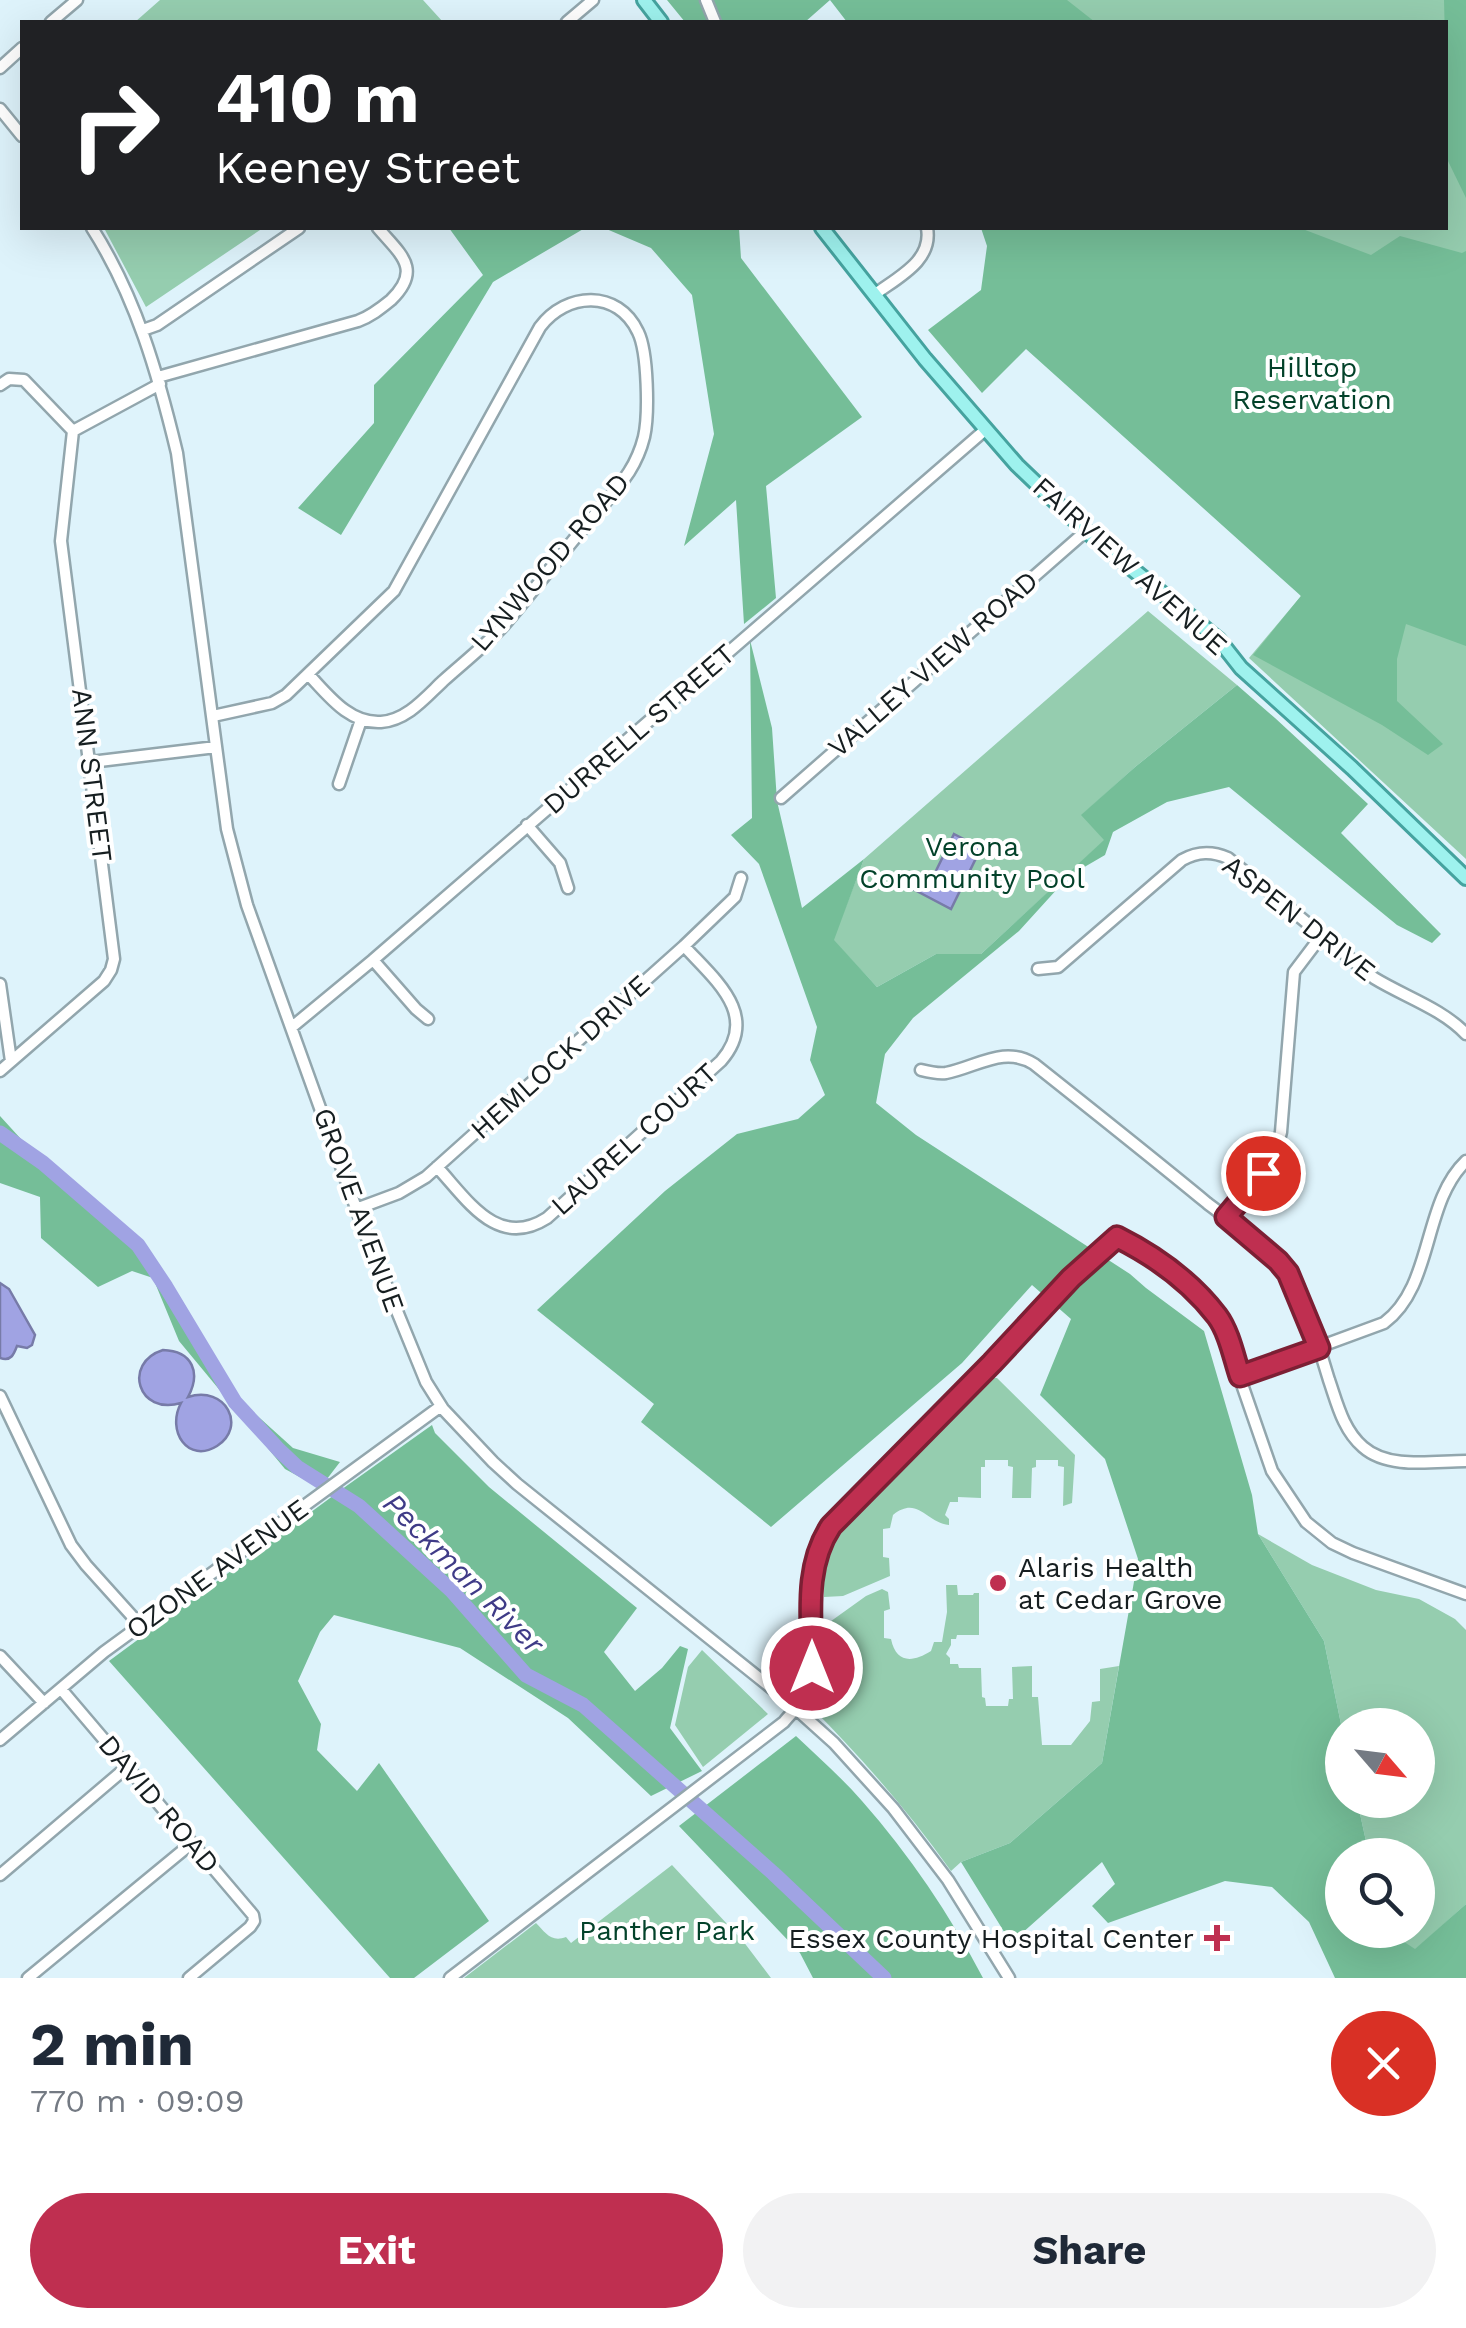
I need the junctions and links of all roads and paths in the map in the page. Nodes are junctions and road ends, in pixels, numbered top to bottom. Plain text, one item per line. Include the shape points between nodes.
1 (76, 0) edge
2 (593, 0) edge
3 (644, 0) edge
4 (53, 20) edge
5 (568, 20) edge
6 (659, 20) edge
7 (20, 50) edge
8 (0, 68) edge
9 (0, 109) edge
10 (20, 134) edge
11 (93, 230) edge
12 (296, 230) edge
13 (380, 230) edge
14 (824, 230) edge
15 (927, 230) edge
16 (874, 294) junction
17 (143, 330) junction
18 (159, 381) junction
19 (0, 384) edge
20 (985, 430) junction
21 (72, 431) junction
22 (1086, 530) junction
23 (308, 674) junction
24 (213, 716) junction
25 (360, 720) junction
26 (216, 748) junction
27 (91, 762) junction
28 (338, 784) dead end
29 (781, 798) dead end
30 (527, 825) junction
31 (741, 878) dead end
32 (1466, 878) edge
33 (568, 888) dead end
34 (1322, 934) junction
35 (684, 946) junction
36 (373, 960) junction
37 (1038, 970) dead end
38 (0, 984) edge
39 (428, 1018) dead end
40 (292, 1026) junction
41 (1466, 1034) edge
42 (11, 1061) junction
43 (921, 1070) dead end
44 (0, 1071) edge
45 (1466, 1161) edge
46 (437, 1167) junction
47 (356, 1208) junction
48 (1226, 1217) junction
49 (1319, 1348) junction
50 (1240, 1376) junction
51 (0, 1396) edge
52 (441, 1406) junction
53 (1466, 1461) edge
54 (1465, 1592) edge
55 (140, 1626) junction
56 (0, 1656) edge
57 (61, 1688) junction
58 (44, 1703) junction
59 (796, 1708) junction
60 (0, 1740) edge
61 (127, 1767) junction
62 (192, 1842) junction
63 (0, 1875) edge
64 (28, 1978) edge
65 (188, 1978) edge
66 (450, 1978) edge
67 (1009, 1978) edge

1 - 4 street
2 - 5 street
3 - 6 main road
7 - 8 street
9 - 10 street
11 - 17 street, GROVE AVENUE
12 - 17 street
13 - 18 street via 408,274 376,313
14 - 16 main road, FAIRVIEW AVENUE
15 - 16 street via 920,259
16 - 20 main road, FAIRVIEW AVENUE
17 - 18 street, GROVE AVENUE
18 - 21 street
18 - 24 street, GROVE AVENUE via 177,453
19 - 21 street via 28,382
20 - 22 main road, FAIRVIEW AVENUE
20 - 30 street, DURRELL STREET
21 - 27 street, ANN STREET via 61,540
22 - 29 street, VALLEY VIEW ROAD
22 - 32 main road, FAIRVIEW AVENUE via 1218,640
23 - 24 street, LYNWOOD ROAD via 279,700
23 - 25 street
23 - 25 street, LYNWOOD ROAD via 394,591 545,320 585,299 623,312 641,339 647,410 631,468 502,627 406,714 384,722
24 - 26 street, GROVE AVENUE
25 - 28 street
26 - 27 street
26 - 40 street, GROVE AVENUE via 246,905
27 - 42 street, ANN STREET via 113,964 104,981
30 - 33 street via 560,864
30 - 36 street, DURRELL STREET
31 - 35 street, HEMLOCK DRIVE via 736,897
34 - 37 street, ASPEN DRIVE via 1228,858 1200,853 1182,860 1058,968
34 - 41 street, ASPEN DRIVE via 1374,978
34 - 48 street via 1292,982 1276,1148
35 - 46 street, HEMLOCK DRIVE
35 - 46 street, LAUREL COURT via 733,1005 730,1049 547,1218 524,1228 494,1223
36 - 39 street
36 - 40 street, DURRELL STREET
38 - 42 street
40 - 47 street, GROVE AVENUE
42 - 44 street, ANN STREET
43 - 48 street via 942,1074 1002,1056 1024,1058
45 - 49 street via 1446,1188 1399,1310 1384,1323
46 - 47 street, HEMLOCK DRIVE via 410,1188
47 - 52 street, GROVE AVENUE
48 - 49 street via 1288,1273
49 - 50 street
49 - 53 street via 1340,1414 1364,1448 1403,1462
50 - 54 street via 1272,1471 1306,1522 1353,1552
50 - 59 street via 1219,1318 1179,1277 1117,1237 831,1526 814,1563 812,1674
51 - 55 street via 71,1545
52 - 55 street, OZONE AVENUE
52 - 59 street, GROVE AVENUE via 516,1484
55 - 57 street, OZONE AVENUE
56 - 58 street
57 - 58 street, OZONE AVENUE
57 - 61 street, DAVID ROAD
58 - 60 street, OZONE AVENUE
59 - 66 street
59 - 67 street, GROVE AVENUE via 908,1826
61 - 62 street, DAVID ROAD
61 - 63 street
62 - 64 street
62 - 65 street, DAVID ROAD via 254,1921

